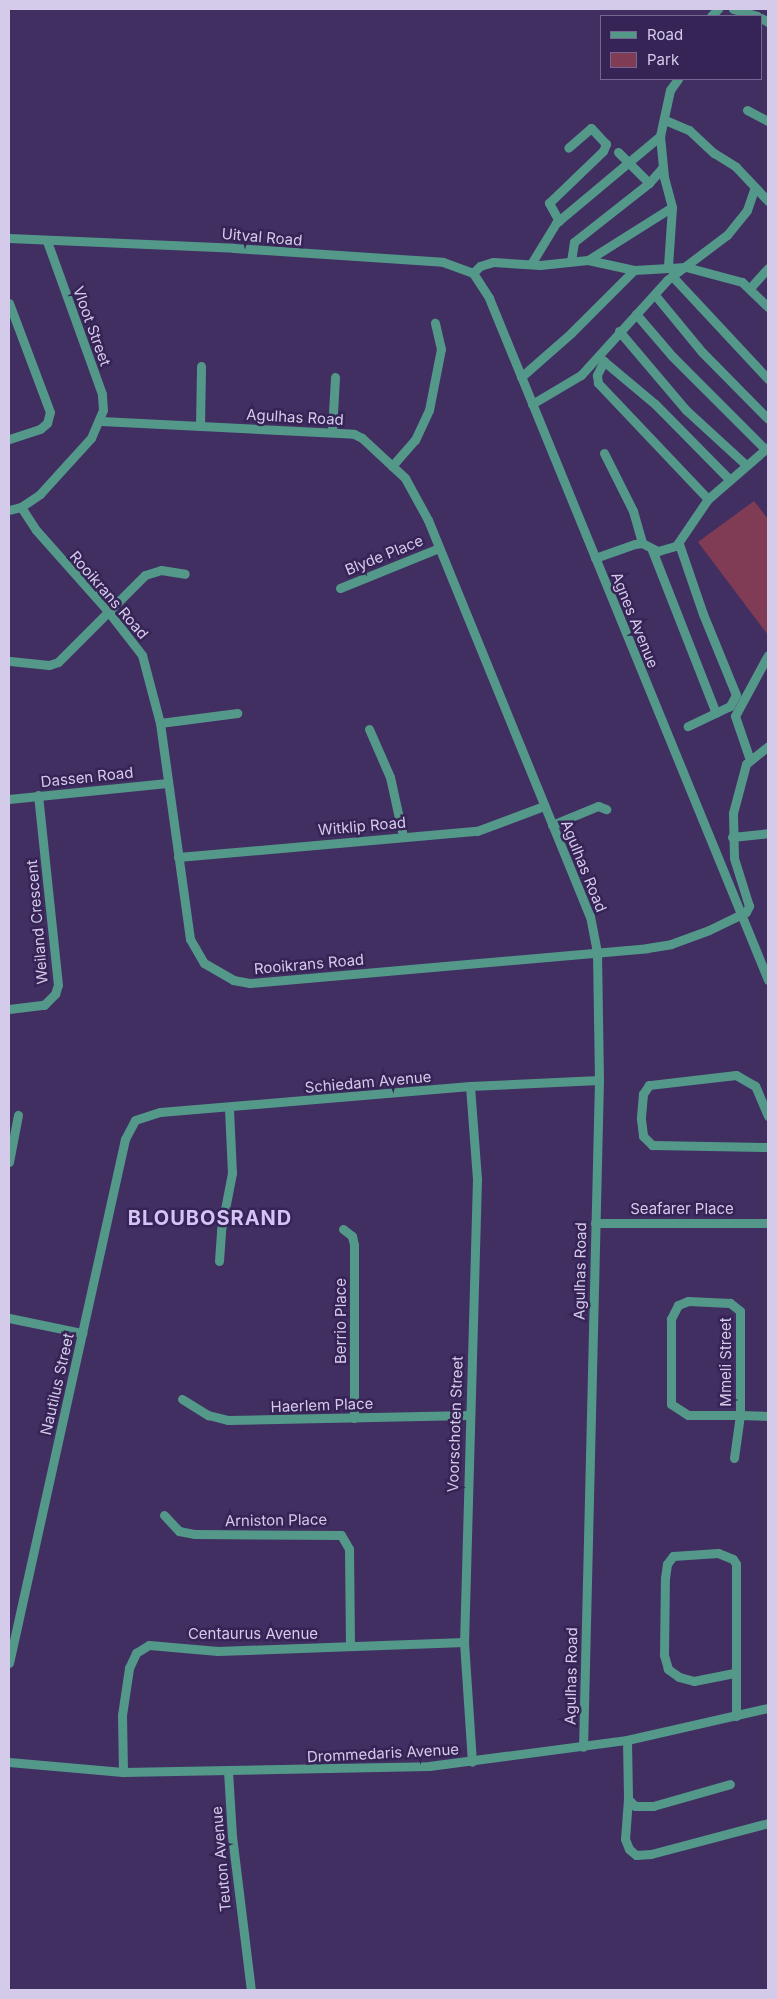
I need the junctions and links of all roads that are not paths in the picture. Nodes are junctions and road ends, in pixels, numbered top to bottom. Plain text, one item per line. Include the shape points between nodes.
1 (733, 9) edge
2 (752, 15) edge
3 (677, 80) edge
4 (747, 110) dead end
5 (665, 120) junction
6 (768, 121) edge
7 (660, 136) junction
8 (568, 148) dead end
9 (618, 152) dead end
10 (630, 162) junction
11 (663, 167) junction
12 (649, 183) junction
13 (754, 190) junction
14 (768, 201) edge
15 (672, 207) junction
16 (559, 221) junction
17 (9, 238) edge
18 (47, 241) junction
19 (588, 260) junction
20 (571, 261) junction
21 (531, 264) junction
22 (668, 266) junction
23 (686, 267) junction
24 (768, 268) edge
25 (634, 270) junction
26 (473, 273) junction
27 (672, 276) junction
28 (750, 288) junction
29 (655, 295) junction
30 (9, 303) edge
31 (768, 307) edge
32 (636, 314) junction
33 (435, 323) dead end
34 (619, 331) junction
35 (602, 359) junction
36 (201, 366) dead end
37 (335, 377) dead end
38 (521, 377) junction
39 (768, 379) edge
40 (532, 404) junction
41 (768, 419) edge
42 (101, 421) junction
43 (200, 426) junction
44 (332, 432) junction
45 (9, 439) edge
46 (766, 448) edge
47 (604, 453) dead end
48 (745, 464) junction
49 (392, 466) junction
50 (729, 479) junction
51 (708, 499) junction
52 (21, 507) junction
53 (9, 510) edge
54 (642, 543) junction
55 (679, 544) junction
56 (440, 548) junction
57 (652, 550) junction
58 (595, 558) junction
59 (185, 574) dead end
60 (340, 588) dead end
61 (107, 610) junction
62 (768, 655) edge
63 (10, 661) dead end
64 (237, 713) dead end
65 (716, 713) junction
66 (160, 723) junction
67 (688, 726) dead end
68 (369, 729) dead end
69 (768, 746) edge
70 (750, 760) junction
71 (167, 783) junction
72 (38, 795) junction
73 (9, 799) edge
74 (544, 806) junction
75 (606, 809) dead end
76 (552, 825) junction
77 (768, 832) edge
78 (403, 836) junction
79 (732, 838) junction
80 (178, 857) junction
81 (741, 914) junction
82 (598, 953) junction
83 (768, 980) edge
84 (9, 1009) edge
85 (599, 1080) junction
86 (470, 1086) junction
87 (229, 1109) junction
88 (18, 1115) dead end
89 (768, 1116) edge
90 (140, 1117) joint
91 (768, 1147) edge
92 (9, 1162) edge
93 (595, 1223) junction
94 (768, 1223) edge
95 (343, 1229) dead end
96 (220, 1261) dead end
97 (9, 1318) edge
98 (82, 1333) junction
99 (182, 1399) dead end
100 (469, 1415) junction
101 (740, 1415) junction
102 (768, 1416) edge
103 (354, 1418) junction
104 (734, 1458) dead end
105 (164, 1515) dead end
106 (464, 1642) junction
107 (350, 1646) junction
108 (9, 1662) edge
109 (734, 1674) junction
110 (768, 1708) edge
111 (736, 1716) junction
112 (627, 1740) junction
113 (583, 1747) junction
114 (9, 1762) edge
115 (472, 1762) junction
116 (228, 1771) junction
117 (123, 1772) junction
118 (730, 1784) dead end
119 (628, 1799) junction
120 (768, 1823) edge
121 (251, 1990) edge

1 - 2 street
3 - 5 street via 670,90
4 - 6 street
5 - 7 street
5 - 13 street via 689,130 714,153 736,166
7 - 10 street
7 - 11 street
8 - 16 street via 592,128 606,144 603,151 549,203
9 - 10 street
10 - 12 street
10 - 16 street
11 - 12 street
11 - 15 street
12 - 20 street via 574,242
13 - 14 street
13 - 23 street via 748,210 735,226
15 - 19 street
15 - 22 street
16 - 21 street
17 - 18 street, Uitval Road
18 - 26 street, Uitval Road via 234,248 444,262
18 - 42 street, Vloot Street via 102,394
19 - 20 street
19 - 25 street
20 - 21 street
21 - 26 street via 486,263
22 - 23 street
22 - 25 street
23 - 27 street
23 - 28 street via 718,274
24 - 28 street
25 - 38 street
26 - 38 street, Agnes Avenue via 484,286
27 - 29 street
27 - 39 street
28 - 31 street
29 - 32 street
29 - 41 street via 702,352
30 - 45 street via 50,412 40,429
32 - 34 street
32 - 46 street via 672,356
33 - 49 street via 440,349 429,410 416,440
34 - 35 street
34 - 48 street via 686,410
35 - 40 street via 582,376
35 - 50 street via 655,404
35 - 51 street via 598,383
36 - 43 street
37 - 44 street
38 - 40 street, Agnes Avenue
40 - 58 street, Agnes Avenue
42 - 43 street, Agulhas Road
42 - 52 street via 84,447 40,494
43 - 44 street, Agulhas Road
44 - 49 street, Agulhas Road via 362,438
46 - 48 street
47 - 54 street via 633,511
48 - 50 street
49 - 56 street, Agulhas Road via 414,490
50 - 51 street
51 - 55 street
52 - 53 street
52 - 61 street, Rooikrans Road via 54,552
54 - 57 street
54 - 58 street
55 - 57 street
55 - 65 street via 736,695 733,704
56 - 60 street, Blyde Place
56 - 74 street, Agulhas Road
57 - 65 street
58 - 81 street, Agnes Avenue
59 - 61 street via 161,570 144,574
61 - 63 street via 58,662 49,665
61 - 66 street, Rooikrans Road via 142,655
62 - 70 street via 734,716
64 - 66 street
65 - 67 street
66 - 71 street, Rooikrans Road
68 - 78 street via 390,777
69 - 70 street
70 - 79 street via 736,794
71 - 72 street, Dassen Road
71 - 80 street, Rooikrans Road
72 - 73 street, Dassen Road
72 - 84 street, Weiland Crescent via 58,985 55,994 44,1005
74 - 76 street, Agulhas Road
74 - 78 street, Witklip Road via 477,831
75 - 76 street via 598,806
76 - 82 street, Agulhas Road via 590,916
77 - 79 street
78 - 80 street, Witklip Road
79 - 81 street via 739,877 749,903 748,909
80 - 82 street, Rooikrans Road via 192,944 204,963 233,980 250,983
81 - 82 street, Rooikrans Road via 671,944
81 - 83 street, Agnes Avenue
82 - 85 street, Agulhas Road
85 - 86 street, Schiedam Avenue
85 - 93 street, Agulhas Road
86 - 87 street, Schiedam Avenue
86 - 100 street, Voorschoten Street via 477,1179
87 - 90 street, Schiedam Avenue via 160,1112
87 - 96 street via 232,1173 221,1230
88 - 92 street
89 - 91 street via 754,1086 736,1075 650,1085 643,1094 641,1109 643,1136 652,1144
90 - 98 street, Nautilus Street via 132,1124 125,1139
93 - 94 street, Seafarer Place
93 - 113 street, Agulhas Road
95 - 103 street, Berrio Place via 352,1236 354,1245
97 - 98 street
98 - 108 street, Nautilus Street
99 - 103 street, Haerlem Place via 219,1419
100 - 103 street, Haerlem Place
100 - 106 street, Voorschoten Street
101 - 101 street, Mmeli Street via 688,1415 671,1404 671,1319 675,1308 683,1302 730,1303 740,1311
101 - 102 street, Mmeli Street
101 - 104 street, Mmeli Street
105 - 107 street, Arniston Place via 179,1531 195,1534 341,1535 350,1549
106 - 107 street, Centaurus Avenue
106 - 115 street, Voorschoten Street
107 - 117 street, Centaurus Avenue via 218,1651 159,1645 143,1648 132,1658 123,1701
109 - 109 street via 694,1681 679,1677 668,1669 664,1655 665,1578 667,1564 673,1556 718,1553 733,1559 736,1564
109 - 111 street
110 - 111 street, Drommedaris Avenue
111 - 112 street, Drommedaris Avenue
112 - 113 street, Drommedaris Avenue
112 - 119 street
113 - 115 street, Drommedaris Avenue
114 - 117 street, Drommedaris Avenue
115 - 116 street, Drommedaris Avenue via 390,1769
116 - 117 street, Drommedaris Avenue
116 - 121 street, Teuton Avenue
118 - 119 street via 647,1808 635,1806
119 - 120 street via 625,1839 629,1849 640,1856

